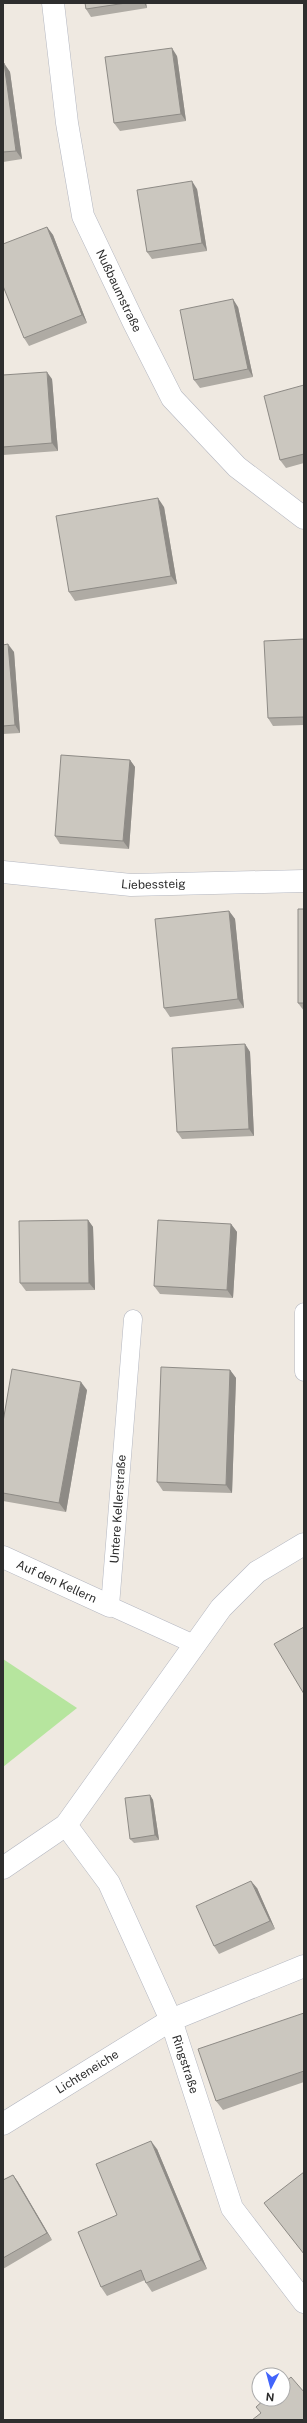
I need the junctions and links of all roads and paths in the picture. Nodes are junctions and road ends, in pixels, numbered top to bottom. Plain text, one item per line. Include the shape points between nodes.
1 (53, 3) edge
2 (304, 518) edge
3 (3, 872) edge
4 (304, 881) edge
5 (304, 1312) edge
6 (133, 1319) dead end
7 (304, 1372) edge
8 (304, 1544) edge
9 (3, 1557) edge
10 (110, 1606) junction
11 (196, 1645) junction
12 (66, 1825) junction
13 (3, 1868) edge
14 (304, 1966) edge
15 (171, 2020) junction
16 (3, 2124) edge
17 (304, 2302) edge

1 - 2 street, Nußbaumstraße via 67,123 83,216 134,323 172,398 238,467
3 - 4 street, Liebessteig via 131,885
5 - 7 lane
6 - 10 lane, Untere Kellerstraße
8 - 11 street via 257,1572 221,1608
9 - 10 street, Auf den Kellern
10 - 11 lane
11 - 12 street
12 - 13 street
12 - 15 street, Ringstraße via 109,1883
14 - 15 street, Lichteneiche
15 - 16 street, Lichteneiche
15 - 17 street, Ringstraße via 232,2208

